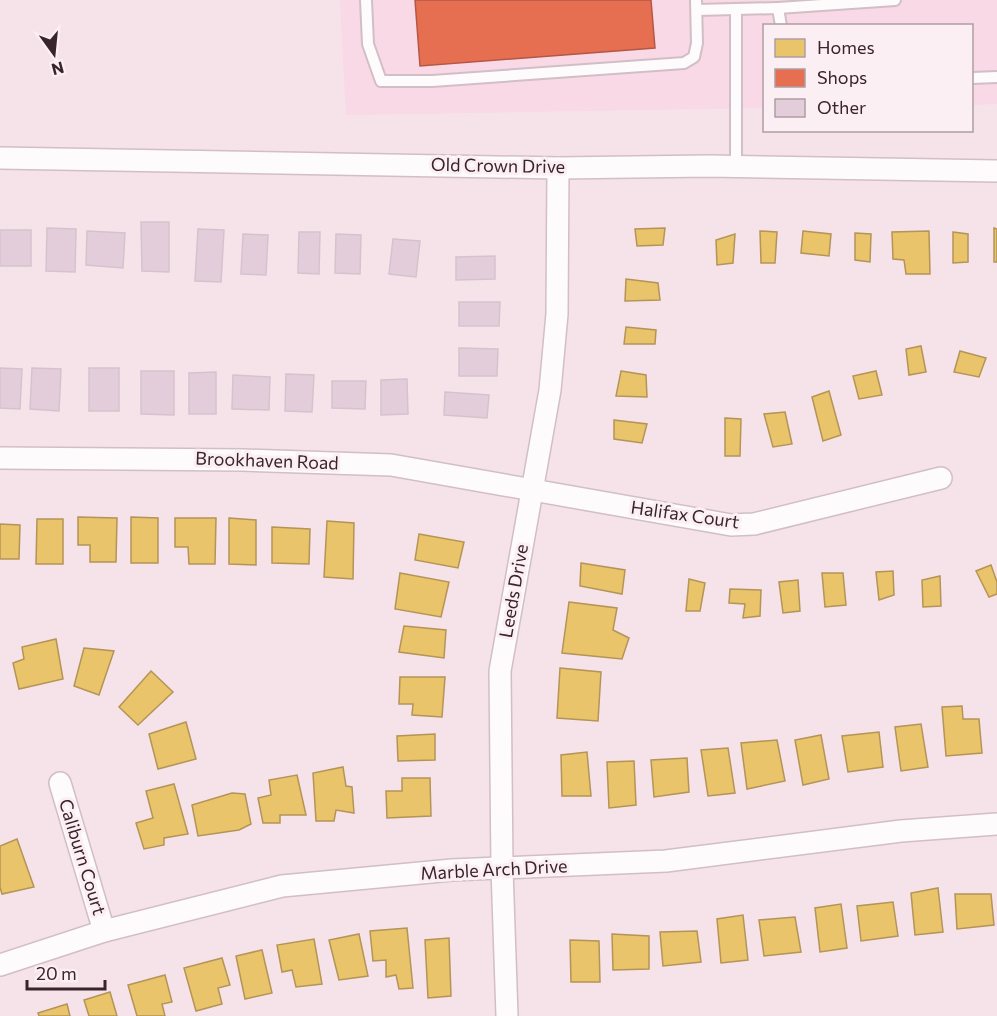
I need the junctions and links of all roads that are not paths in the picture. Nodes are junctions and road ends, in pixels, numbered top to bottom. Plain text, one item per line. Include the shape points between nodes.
1 (366, 0) edge
2 (895, 0) edge
3 (697, 5) edge
4 (778, 8) junction
5 (736, 9) junction
6 (781, 24) edge
7 (997, 77) edge
8 (973, 78) edge
9 (0, 158) edge
10 (736, 166) junction
11 (558, 168) junction
12 (997, 171) edge
13 (0, 458) edge
14 (941, 478) dead end
15 (532, 490) junction
16 (60, 783) dead end
17 (997, 824) edge
18 (502, 869) junction
19 (104, 931) junction
20 (0, 965) edge
21 (507, 1016) edge

1 - 3 lane via 368,44 381,81 432,81 684,63 694,57 698,43
2 - 4 lane
3 - 5 lane
4 - 5 lane
4 - 6 lane
5 - 10 lane
7 - 8 lane
9 - 11 street, Old Crown Drive
10 - 11 street, Old Crown Drive
10 - 12 street, Old Crown Drive
11 - 15 street, Leeds Drive via 557,314 550,390
13 - 15 street, Brookhaven Road via 391,465
14 - 15 street, Halifax Court via 754,524 731,525
15 - 18 street, Leeds Drive via 500,671
16 - 19 street, Caliburn Court
17 - 18 street, Marble Arch Drive via 900,831 666,861
18 - 19 street, Marble Arch Drive via 282,886
18 - 21 street, Leeds Drive
19 - 20 street, Marble Arch Drive

